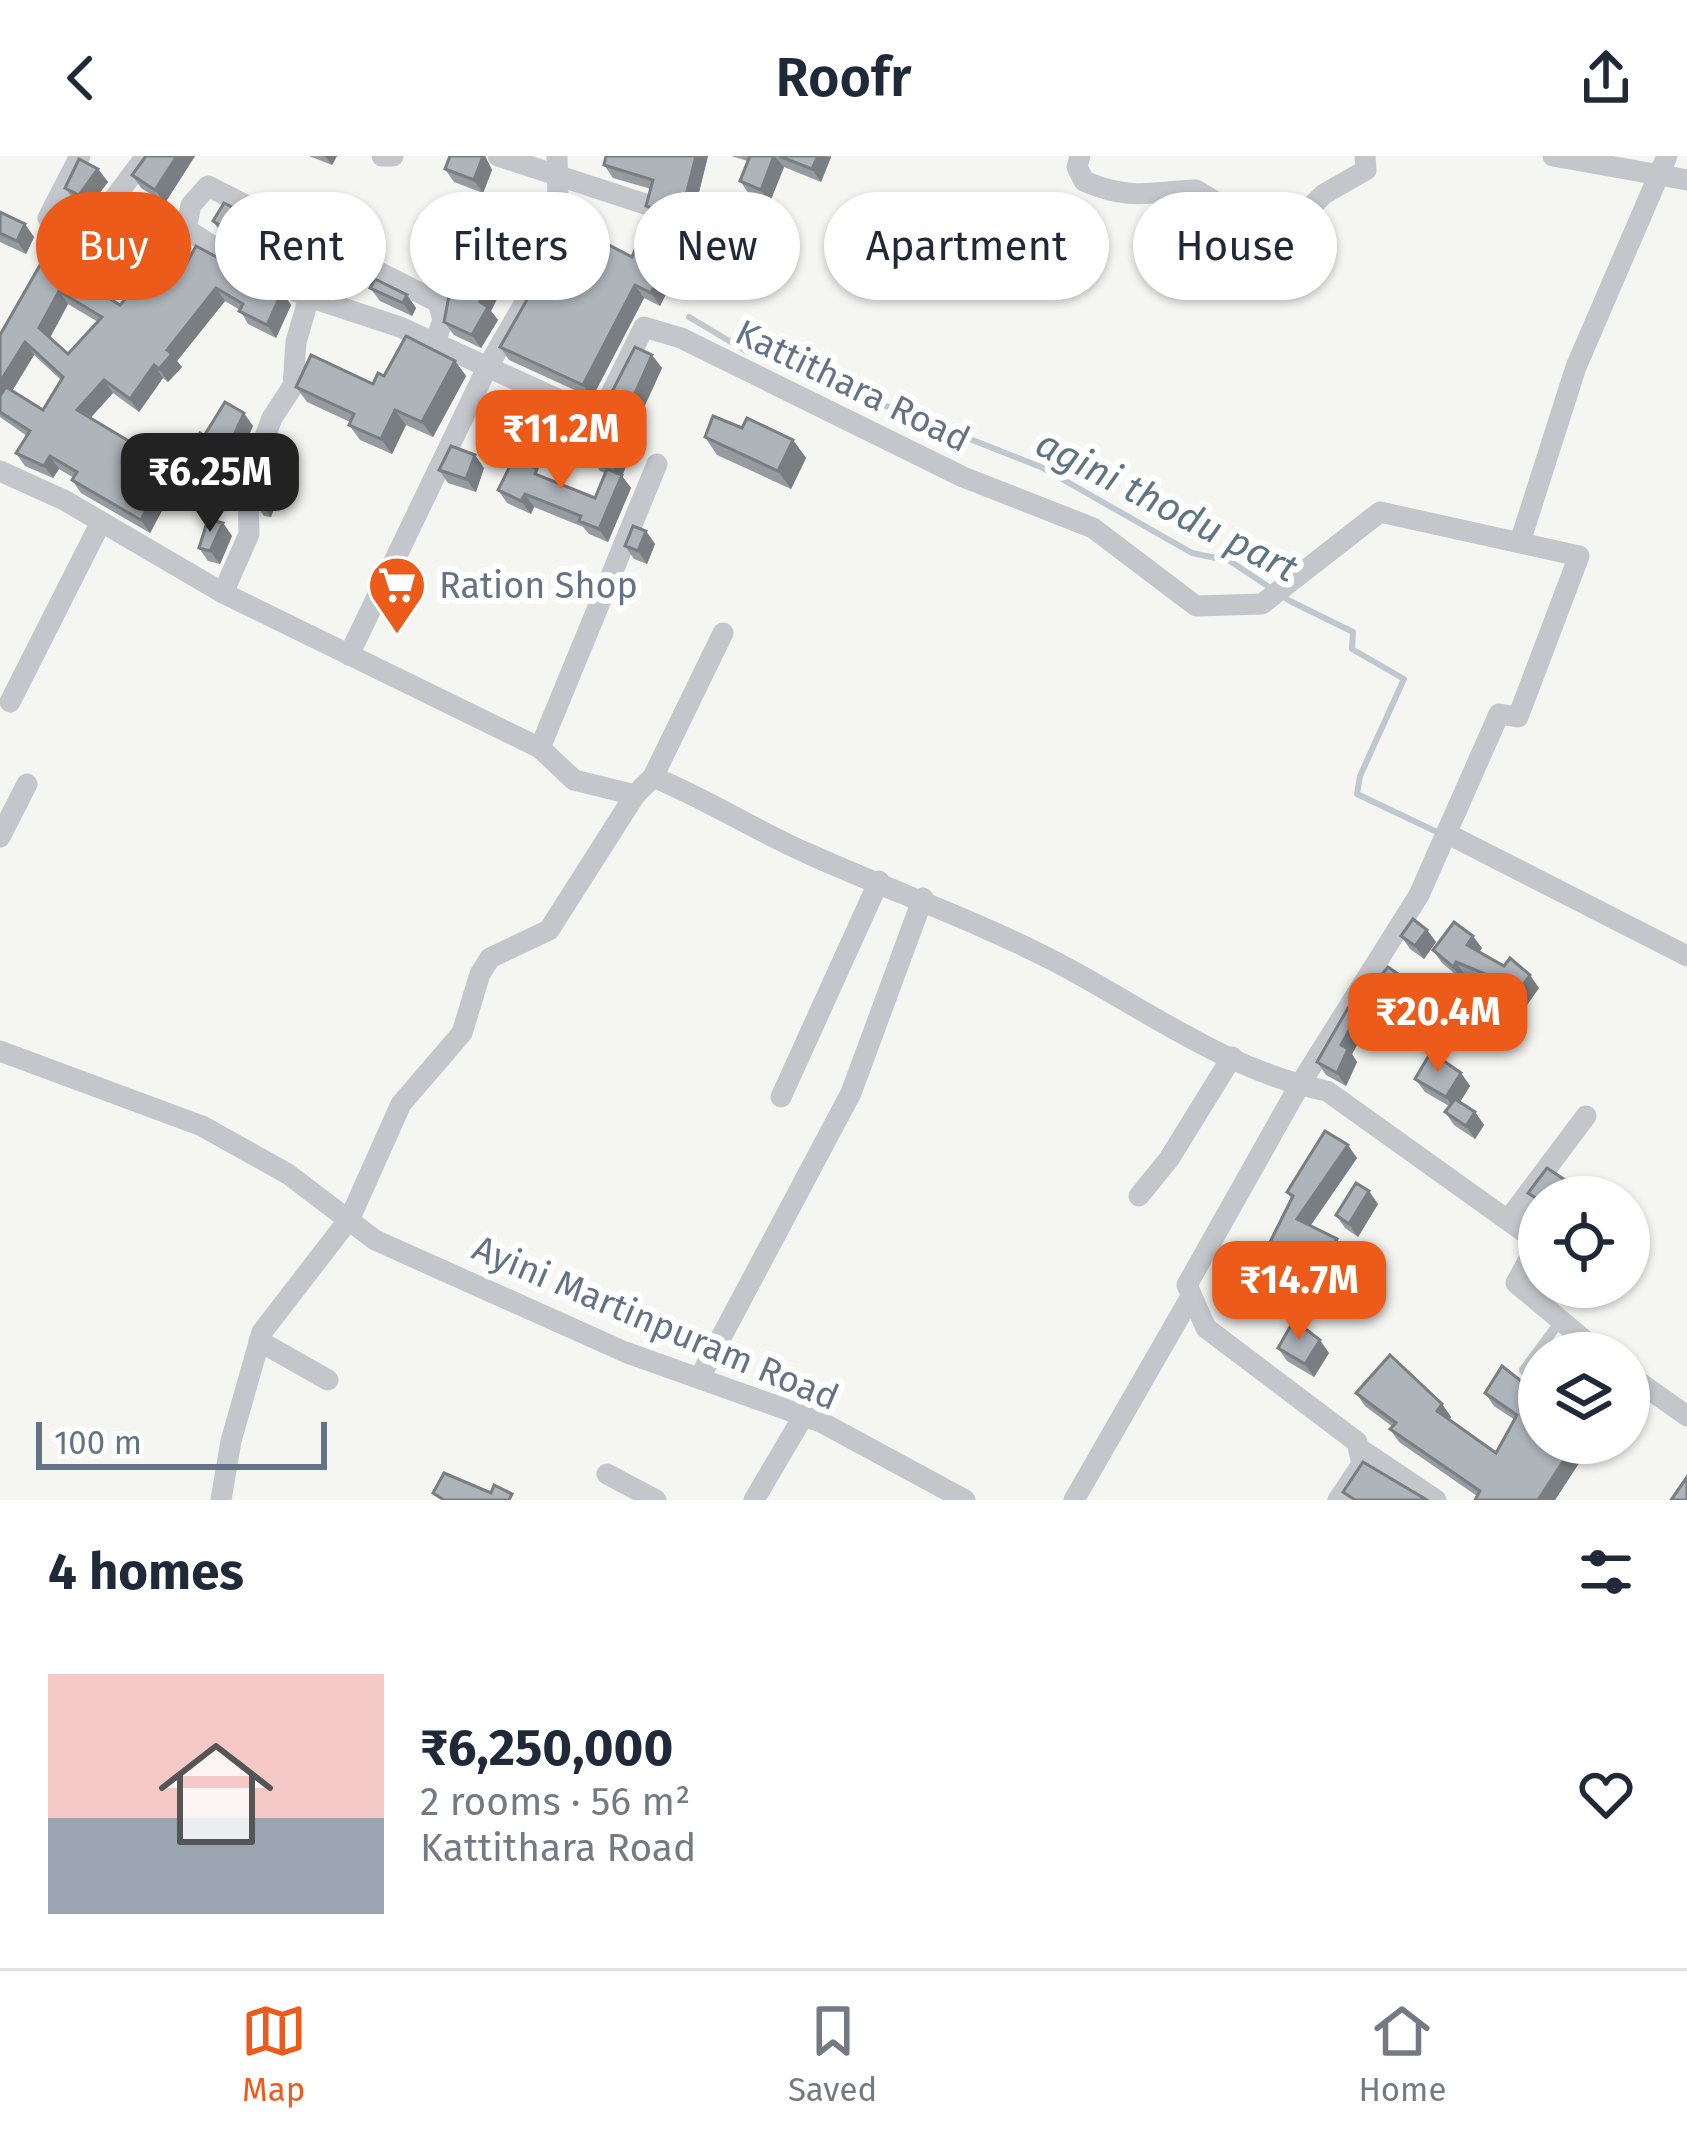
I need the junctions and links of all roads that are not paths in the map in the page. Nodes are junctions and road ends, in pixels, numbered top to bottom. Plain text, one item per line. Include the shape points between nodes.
1 (80, 156) edge
2 (146, 156) edge
3 (382, 156) edge
4 (393, 156) edge
5 (498, 156) edge
6 (1081, 156) edge
7 (1365, 156) edge
8 (1553, 156) edge
9 (557, 167) edge
10 (1664, 167) edge
11 (1687, 180) edge
12 (220, 192) edge
13 (634, 199) edge
14 (215, 247) edge
15 (386, 276) edge
16 (308, 300) edge
17 (317, 300) edge
18 (435, 342) junction
19 (487, 368) junction
20 (657, 464) dead end
21 (0, 471) edge
22 (100, 524) junction
23 (1520, 542) junction
24 (223, 593) junction
25 (723, 633) dead end
26 (349, 655) junction
27 (10, 702) dead end
28 (540, 748) junction
29 (653, 777) junction
30 (26, 784) dead end
31 (635, 795) junction
32 (1446, 833) junction
33 (0, 837) edge
34 (879, 881) junction
35 (923, 898) junction
36 (1687, 956) edge
37 (0, 1051) edge
38 (1232, 1057) junction
39 (1299, 1085) junction
40 (781, 1097) dead end
41 (1586, 1116) dead end
42 (1139, 1196) dead end
43 (350, 1218) junction
44 (1508, 1220) junction
45 (1190, 1300) junction
46 (1562, 1320) junction
47 (1553, 1332) edge
48 (1576, 1332) edge
49 (259, 1341) junction
50 (700, 1377) junction
51 (328, 1380) dead end
52 (1650, 1390) edge
53 (804, 1415) junction
54 (1687, 1416) edge
55 (1363, 1451) junction
56 (607, 1474) dead end
57 (221, 1500) edge
58 (656, 1500) edge
59 (754, 1500) edge
60 (964, 1500) edge
61 (1074, 1500) edge
62 (1338, 1500) edge
63 (1436, 1500) edge

1 - 2 street via 48,218 86,236
3 - 4 street
5 - 9 street
6 - 7 street via 1084,181 1098,187 1153,197 1196,190 1283,234 1324,194 1366,170
8 - 10 street
9 - 13 street
9 - 19 street via 550,259
10 - 11 street
10 - 23 street via 1576,367
12 - 14 street, Kattithara Road via 208,186 190,205 186,229
15 - 18 street, Kattithara Road via 438,302 443,320
16 - 24 street via 293,386 248,482 249,534
17 - 18 street, Kattithara Road
18 - 19 street, Kattithara Road
19 - 23 street, Kattithara Road via 599,418 644,327 681,338 872,435 1093,528 1196,606 1262,604 1380,512
19 - 26 street
20 - 28 street
21 - 22 street
22 - 24 street
22 - 27 street
23 - 32 street via 1579,556 1518,717 1499,714
24 - 26 street
25 - 29 street
26 - 28 street
28 - 31 street via 574,780
29 - 31 street
29 - 34 street
30 - 33 street
31 - 43 street via 549,930 490,958 462,1034 400,1104
32 - 36 street
32 - 39 street via 1392,941
34 - 35 street
34 - 40 street
35 - 38 street
35 - 50 street via 851,1093
37 - 43 street, Ayini Martinpuram Road via 202,1126
38 - 39 street
38 - 42 street
39 - 44 street via 1327,1091
39 - 45 street via 1192,1273
41 - 44 street
43 - 49 street
43 - 50 street, Ayini Martinpuram Road via 375,1240
44 - 46 street via 1538,1242 1516,1282
45 - 55 street via 1206,1328
45 - 61 street
46 - 47 lane
46 - 48 street
49 - 51 street
49 - 57 street
50 - 53 street, Ayini Martinpuram Road
52 - 54 street
53 - 59 street
53 - 60 street, Ayini Martinpuram Road
55 - 62 street
55 - 63 street
56 - 58 street

